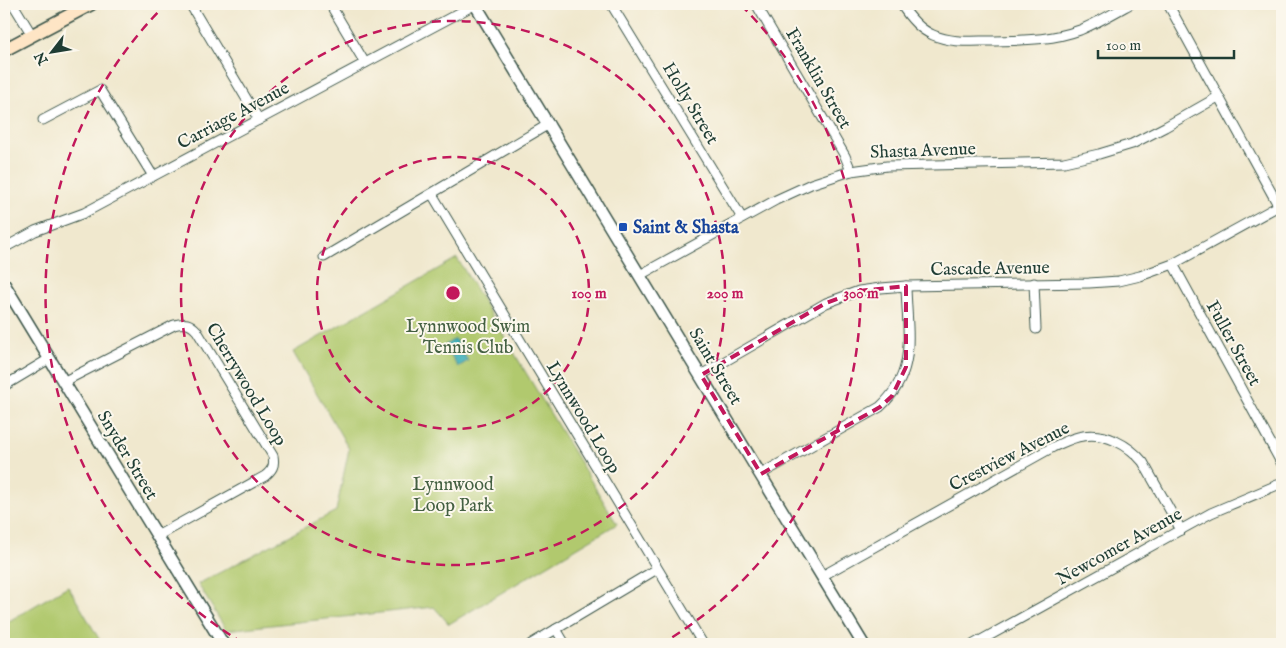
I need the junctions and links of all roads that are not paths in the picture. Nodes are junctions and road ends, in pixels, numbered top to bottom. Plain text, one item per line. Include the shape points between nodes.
1 (13, 4) edge
2 (91, 4) edge
3 (190, 4) edge
4 (330, 4) edge
5 (476, 4) edge
6 (612, 4) edge
7 (756, 4) edge
8 (901, 4) edge
9 (1130, 4) edge
10 (1168, 4) edge
11 (32, 35) junction
12 (4, 50) edge
13 (365, 63) junction
14 (1218, 97) junction
15 (43, 120) dead end
16 (259, 120) junction
17 (549, 124) junction
18 (851, 171) junction
19 (153, 176) junction
20 (432, 194) junction
21 (1281, 207) edge
22 (742, 218) junction
23 (4, 248) edge
24 (324, 257) dead end
25 (1173, 264) junction
26 (640, 275) junction
27 (1034, 283) junction
28 (4, 284) edge
29 (906, 286) junction
30 (1036, 328) dead end
31 (49, 359) junction
32 (701, 375) junction
33 (63, 382) junction
34 (4, 386) edge
35 (1282, 464) edge
36 (761, 474) junction
37 (1282, 483) edge
38 (1181, 530) junction
39 (157, 536) junction
40 (657, 569) junction
41 (822, 576) junction
42 (556, 629) junction
43 (223, 644) edge
44 (531, 644) edge
45 (565, 644) edge
46 (703, 644) edge
47 (863, 644) edge
48 (974, 644) edge

1 - 11 street
2 - 11 main road
3 - 16 street
4 - 13 street
5 - 13 street, Carriage Avenue
5 - 17 street, Saint Street
6 - 22 street, Holly Street
7 - 18 street, Franklin Street
8 - 9 street via 912,20 933,35 952,40 1057,37 1081,30
10 - 14 street
11 - 12 main road
13 - 16 street, Carriage Avenue
14 - 18 street, Shasta Avenue via 1132,144 1064,162 887,166
14 - 21 street
15 - 19 street via 100,90
16 - 19 street, Carriage Avenue
17 - 20 street
17 - 26 street, Saint Street
18 - 22 street, Shasta Avenue via 802,188
19 - 23 street, Carriage Avenue via 84,213 34,231
20 - 24 street
20 - 40 street, Lynnwood Loop
21 - 25 street, Cascade Avenue
22 - 26 street, Shasta Avenue
25 - 27 street, Cascade Avenue via 1119,280
25 - 35 street, Fuller Street
26 - 32 street, Saint Street
27 - 29 street, Cascade Avenue
27 - 30 street
28 - 31 street, Snyder Street
29 - 32 street, Cascade Avenue via 859,291 826,303
29 - 36 street via 908,352 901,382 892,396 880,407
31 - 33 street, Snyder Street
31 - 34 street
32 - 36 street, Saint Street
33 - 39 street, Snyder Street
33 - 39 street, Cherrywood Loop via 182,322 191,324 202,339 273,456 274,464 272,471 264,476
36 - 41 street, Saint Street
37 - 38 street, Newcomer Avenue via 1211,513
38 - 41 street, Crestview Avenue via 1135,452 1109,438 1083,436 1053,447
38 - 48 street, Newcomer Avenue
39 - 43 street, Snyder Street
40 - 42 street
40 - 46 street, Lynnwood Loop
41 - 47 street, Saint Street
42 - 44 street
42 - 45 street

